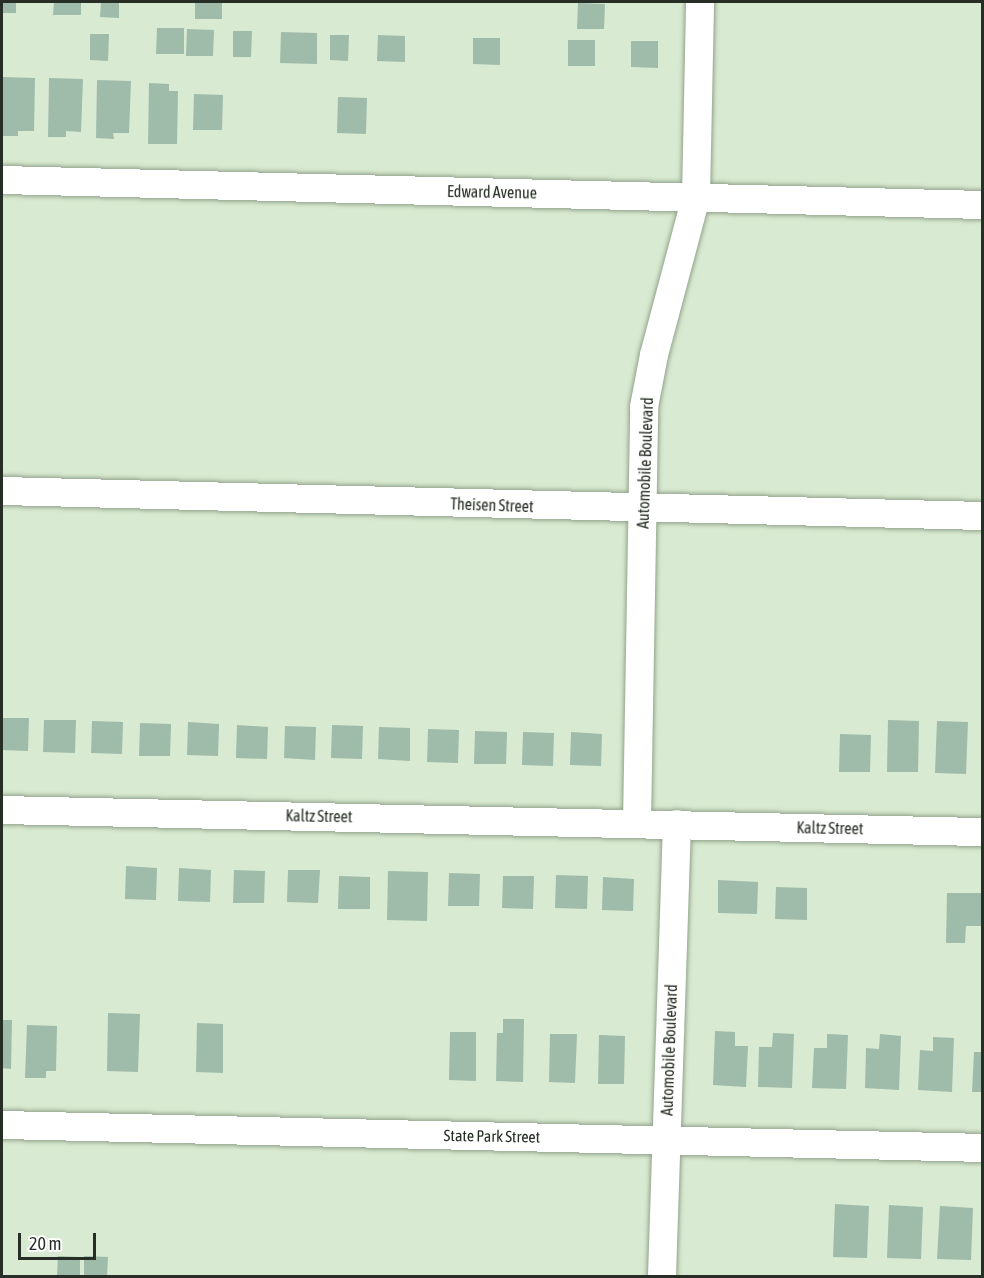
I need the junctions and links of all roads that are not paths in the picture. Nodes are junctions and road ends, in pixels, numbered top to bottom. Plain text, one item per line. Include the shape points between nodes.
1 (700, 2) edge
2 (2, 180) edge
3 (696, 197) junction
4 (982, 205) edge
5 (2, 491) edge
6 (643, 509) junction
7 (982, 516) edge
8 (2, 810) edge
9 (637, 823) junction
10 (677, 824) junction
11 (982, 832) edge
12 (2, 1125) edge
13 (666, 1140) junction
14 (982, 1148) edge
15 (662, 1276) edge

1 - 3 street, Automobile Boulevard
2 - 3 street, Edward Avenue
3 - 4 street, Edward Avenue
3 - 6 street, Automobile Boulevard via 654,355 645,407
5 - 6 street, Theisen Street
6 - 7 street, Theisen Street
6 - 9 street, Automobile Boulevard
8 - 9 street, Kaltz Street
9 - 10 street, Kaltz Street
10 - 11 street, Kaltz Street
10 - 13 street, Automobile Boulevard
12 - 13 street, State Park Street
13 - 14 street, State Park Street
13 - 15 street, Automobile Boulevard

